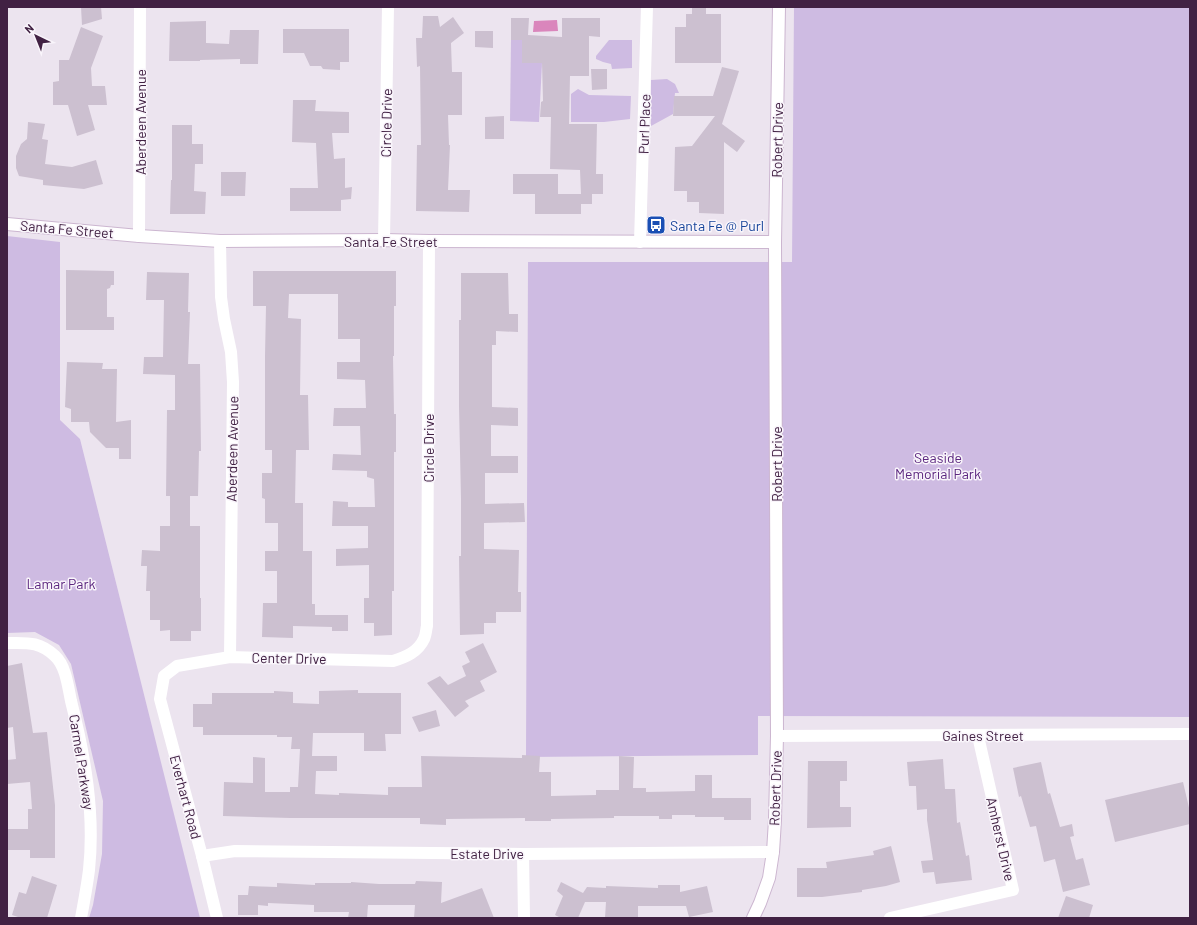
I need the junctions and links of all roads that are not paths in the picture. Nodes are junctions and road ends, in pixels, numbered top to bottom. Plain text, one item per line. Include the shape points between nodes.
1 (140, 7) edge
2 (388, 7) edge
3 (647, 7) edge
4 (779, 7) edge
5 (7, 224) edge
6 (139, 236) junction
7 (384, 240) junction
8 (220, 241) junction
9 (429, 241) junction
10 (640, 242) junction
11 (775, 242) junction
12 (7, 643) edge
13 (415, 651) joint
14 (230, 657) junction
15 (164, 676) joint
16 (1190, 734) edge
17 (777, 736) junction
18 (978, 736) junction
19 (773, 852) junction
20 (523, 854) junction
21 (202, 856) junction
22 (81, 918) edge
23 (217, 918) edge
24 (524, 918) edge
25 (753, 918) edge
26 (890, 918) edge

1 - 6 street, Aberdeen Avenue
2 - 7 street, Circle Drive
3 - 10 street, Purl Place
4 - 11 street, Robert Drive
5 - 6 street, Santa Fe Street
6 - 8 street, Santa Fe Street
7 - 8 street, Santa Fe Street
7 - 9 street, Santa Fe Street
8 - 14 street, Aberdeen Avenue via 221,297 231,352 233,382
9 - 10 street, Santa Fe Street
9 - 13 street, Circle Drive via 427,626 424,639
10 - 11 street, Santa Fe Street
11 - 17 street, Robert Drive
12 - 22 street, Carmel Parkway via 43,646 56,657 64,669 78,726 91,817 89,870
13 - 14 street, Center Drive via 406,658 393,661
14 - 15 street, Center Drive via 177,666
15 - 21 street, Everhart Road via 160,698
16 - 18 street, Gaines Street
17 - 18 street, Gaines Street
17 - 19 street, Robert Drive
18 - 26 street, Amherst Drive via 1013,890
19 - 20 street, Estate Drive
19 - 25 street, Robert Drive via 769,878
20 - 21 street, Estate Drive via 235,851
20 - 24 street
21 - 23 street, Everhart Road

